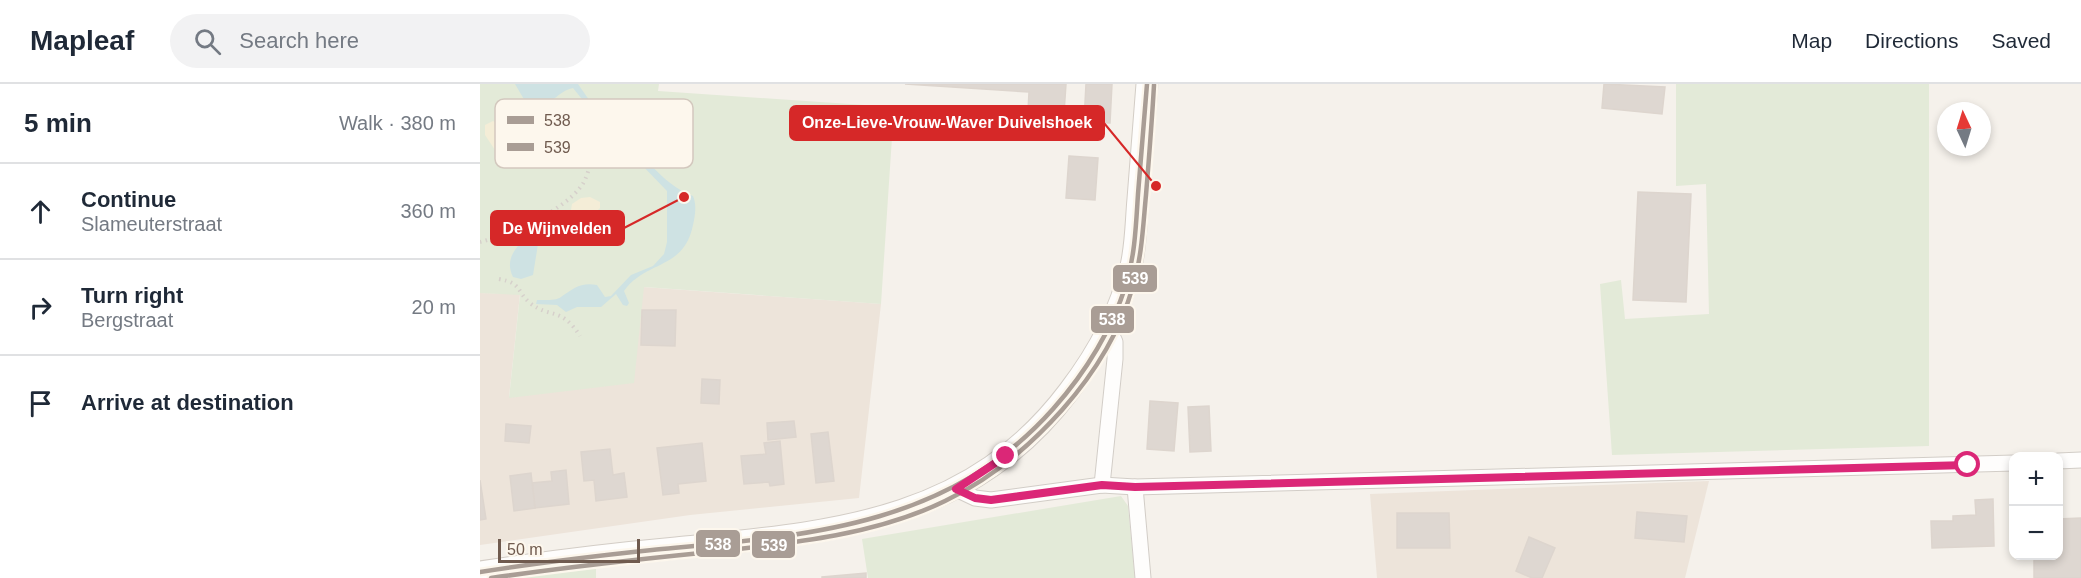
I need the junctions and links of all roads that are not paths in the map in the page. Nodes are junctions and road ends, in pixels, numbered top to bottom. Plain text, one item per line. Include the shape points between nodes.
1 (1148, 84) edge
2 (1109, 329) junction
3 (2081, 460) edge
4 (2063, 461) edge
5 (2009, 463) edge
6 (1102, 485) junction
7 (1135, 487) junction
8 (956, 489) junction
9 (480, 572) edge
10 (1143, 578) edge

1 - 2 street via 1131,265
2 - 6 street via 1115,359
2 - 8 street via 1078,380 1033,433 979,476
3 - 4 street
5 - 7 street
6 - 7 street
6 - 8 street via 991,500
7 - 10 street
8 - 9 street via 875,520 837,528

